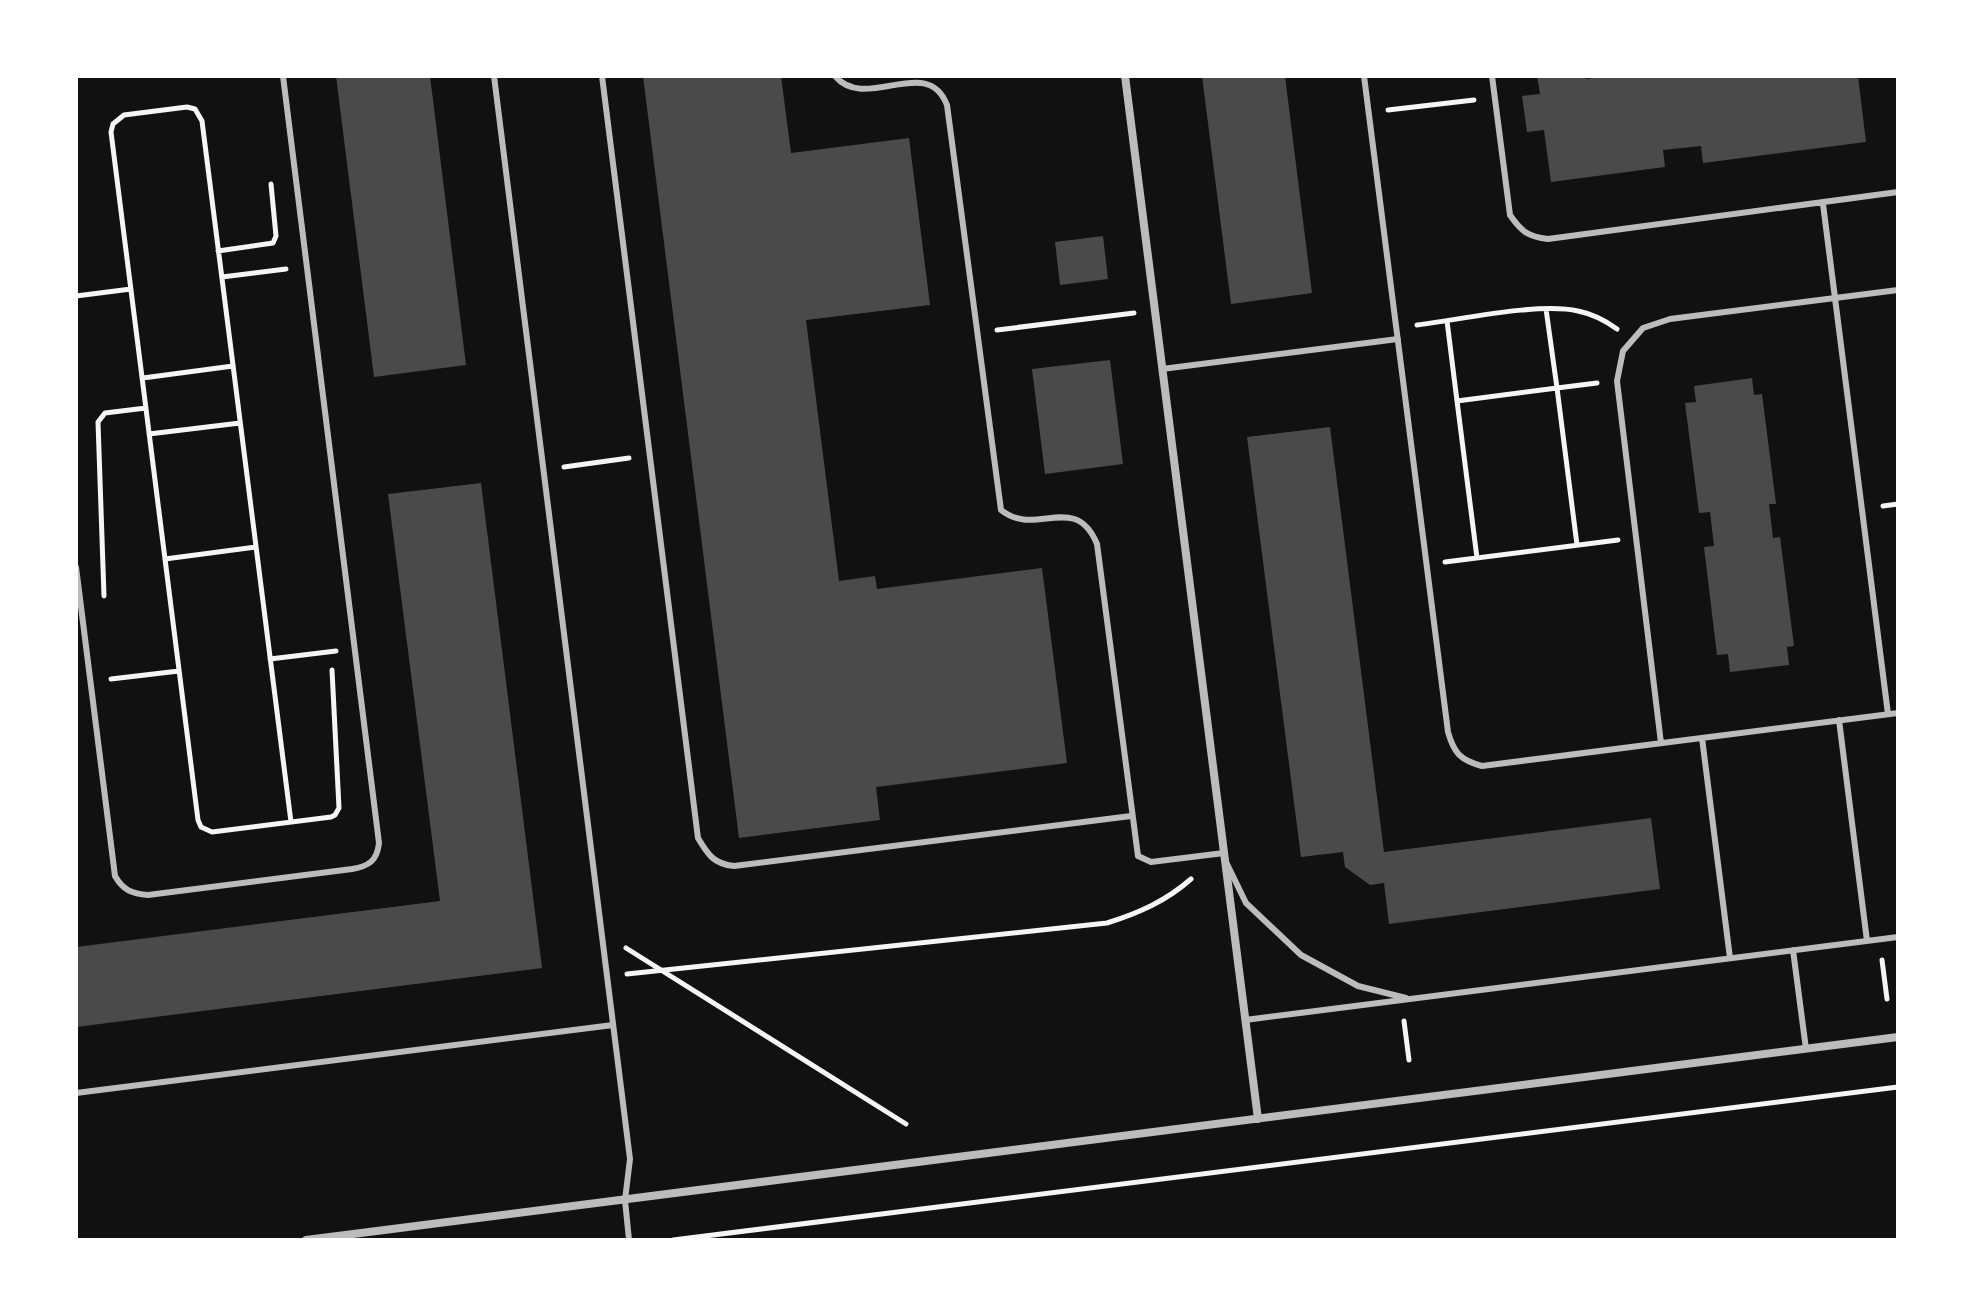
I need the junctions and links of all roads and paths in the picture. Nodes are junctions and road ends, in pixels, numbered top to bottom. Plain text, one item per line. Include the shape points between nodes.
1 (283, 76) edge
2 (494, 76) edge
3 (602, 76) edge
4 (835, 76) edge
5 (1125, 76) edge
6 (1364, 76) edge
7 (1492, 76) edge
8 (1466, 101) dead end
9 (1369, 113) junction
10 (271, 178) dead end
11 (1898, 192) edge
12 (1823, 204) junction
13 (218, 251) junction
14 (307, 267) junction
15 (222, 277) junction
16 (131, 289) junction
17 (1898, 290) edge
18 (76, 296) edge
19 (1835, 298) junction
20 (1546, 309) junction
21 (1155, 310) junction
22 (1447, 321) junction
23 (1396, 328) junction
24 (976, 333) junction
25 (1398, 339) junction
26 (1631, 339) junction
27 (233, 366) junction
28 (1162, 369) junction
29 (142, 378) junction
30 (1617, 381) junction
31 (1557, 388) junction
32 (1457, 401) junction
33 (146, 408) junction
34 (240, 423) junction
35 (149, 434) junction
36 (650, 456) junction
37 (543, 469) junction
38 (1635, 538) junction
39 (1577, 545) junction
40 (256, 547) junction
41 (1477, 558) junction
42 (165, 559) junction
43 (1427, 564) junction
44 (76, 567) edge
45 (80, 600) junction
46 (354, 648) junction
47 (332, 651) junction
48 (270, 659) junction
49 (179, 671) junction
50 (90, 682) junction
51 (1898, 713) edge
52 (1888, 714) junction
53 (1839, 720) junction
54 (1702, 738) junction
55 (1661, 743) junction
56 (1131, 816) junction
57 (291, 822) junction
58 (1224, 856) junction
59 (601, 932) junction
60 (1898, 937) edge
61 (1879, 939) junction
62 (1867, 941) junction
63 (1793, 950) junction
64 (1730, 958) junction
65 (662, 971) junction
66 (607, 976) junction
67 (1405, 999) junction
68 (1887, 999) dead end
69 (1245, 1020) junction
70 (613, 1025) junction
71 (1898, 1037) edge
72 (1806, 1049) junction
73 (1409, 1060) dead end
74 (1898, 1087) edge
75 (76, 1093) edge
76 (1258, 1119) junction
77 (906, 1124) dead end
78 (625, 1200) junction
79 (306, 1240) edge
80 (629, 1240) edge
81 (673, 1240) edge

1 - 14 lane
2 - 37 lane
3 - 36 lane
4 - 24 lane via 855,90 920,82 943,94
5 - 21 street
6 - 9 lane
7 - 12 lane via 1510,215 1533,237
8 - 9 path
9 - 23 lane
10 - 13 path via 273,243
11 - 12 lane
12 - 19 lane
13 - 15 path
13 - 16 path via 199,113 187,107 124,115 111,132
14 - 15 path
14 - 46 lane
15 - 27 path
16 - 18 path
16 - 29 path
17 - 19 lane
19 - 26 lane via 1670,319 1643,328
19 - 52 lane
20 - 22 path
20 - 26 path via 1577,310 1605,320
20 - 31 path
21 - 24 path
21 - 28 street
22 - 23 path
22 - 32 path
23 - 25 lane
24 - 56 lane via 1001,510 1023,521 1066,516 1081,520 1097,544
25 - 28 lane
25 - 43 lane
26 - 30 lane
27 - 29 path
27 - 34 path
28 - 58 street
29 - 33 path
30 - 31 path
30 - 38 lane
31 - 32 path
31 - 39 path
32 - 41 path
33 - 35 path
33 - 45 path via 105,413 98,422 104,597
34 - 35 path
34 - 40 path
35 - 42 path
36 - 37 path
36 - 56 lane via 698,838 709,857 734,866
37 - 59 lane
38 - 39 path
38 - 55 lane
39 - 41 path
40 - 42 path
40 - 48 path
41 - 43 path
42 - 49 path
43 - 55 lane via 1448,732 1453,750 1464,761 1482,766
44 - 45 lane
45 - 50 lane
46 - 47 path
46 - 50 lane via 378,851 367,866 321,873 148,895 120,885
47 - 48 path
47 - 57 path via 338,812
48 - 57 path
49 - 50 path
49 - 57 path via 201,827 212,832
51 - 52 lane
52 - 53 lane
53 - 54 lane
53 - 62 lane
54 - 55 lane
54 - 64 lane
56 - 58 lane via 1138,856 1144,860
58 - 65 path via 1159,903 1107,923
58 - 67 lane via 1246,903 1301,955 1358,986
58 - 69 street
59 - 65 path
59 - 66 lane
60 - 61 lane
61 - 62 lane
61 - 68 path
62 - 63 lane
63 - 64 lane
63 - 72 lane
64 - 67 lane
65 - 66 path
65 - 77 path
66 - 70 lane
67 - 69 lane
67 - 73 path
69 - 76 street
70 - 75 lane
70 - 78 lane via 630,1159
71 - 72 street
72 - 76 street
74 - 81 path
76 - 78 street
78 - 79 street
78 - 80 lane

